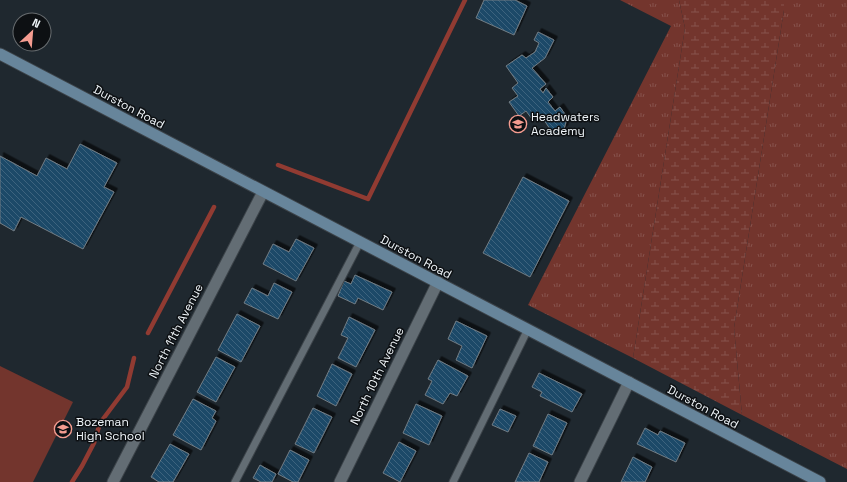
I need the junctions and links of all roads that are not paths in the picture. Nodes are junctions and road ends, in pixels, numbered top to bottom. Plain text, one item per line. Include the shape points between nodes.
1 (0, 54) edge
2 (263, 192) junction
3 (360, 242) junction
4 (438, 282) junction
5 (527, 330) junction
6 (629, 382) junction
7 (113, 482) edge
8 (235, 482) edge
9 (340, 482) edge
10 (453, 482) edge
11 (580, 482) edge
12 (820, 482) edge

1 - 2 main road, Durston Road
2 - 3 main road, Durston Road
2 - 7 street, North 11th Avenue
3 - 4 main road, Durston Road
3 - 8 lane
4 - 5 main road, Durston Road
4 - 9 street, North 10th Avenue
5 - 6 main road, Durston Road
5 - 10 lane
6 - 11 street
6 - 12 main road, Durston Road

